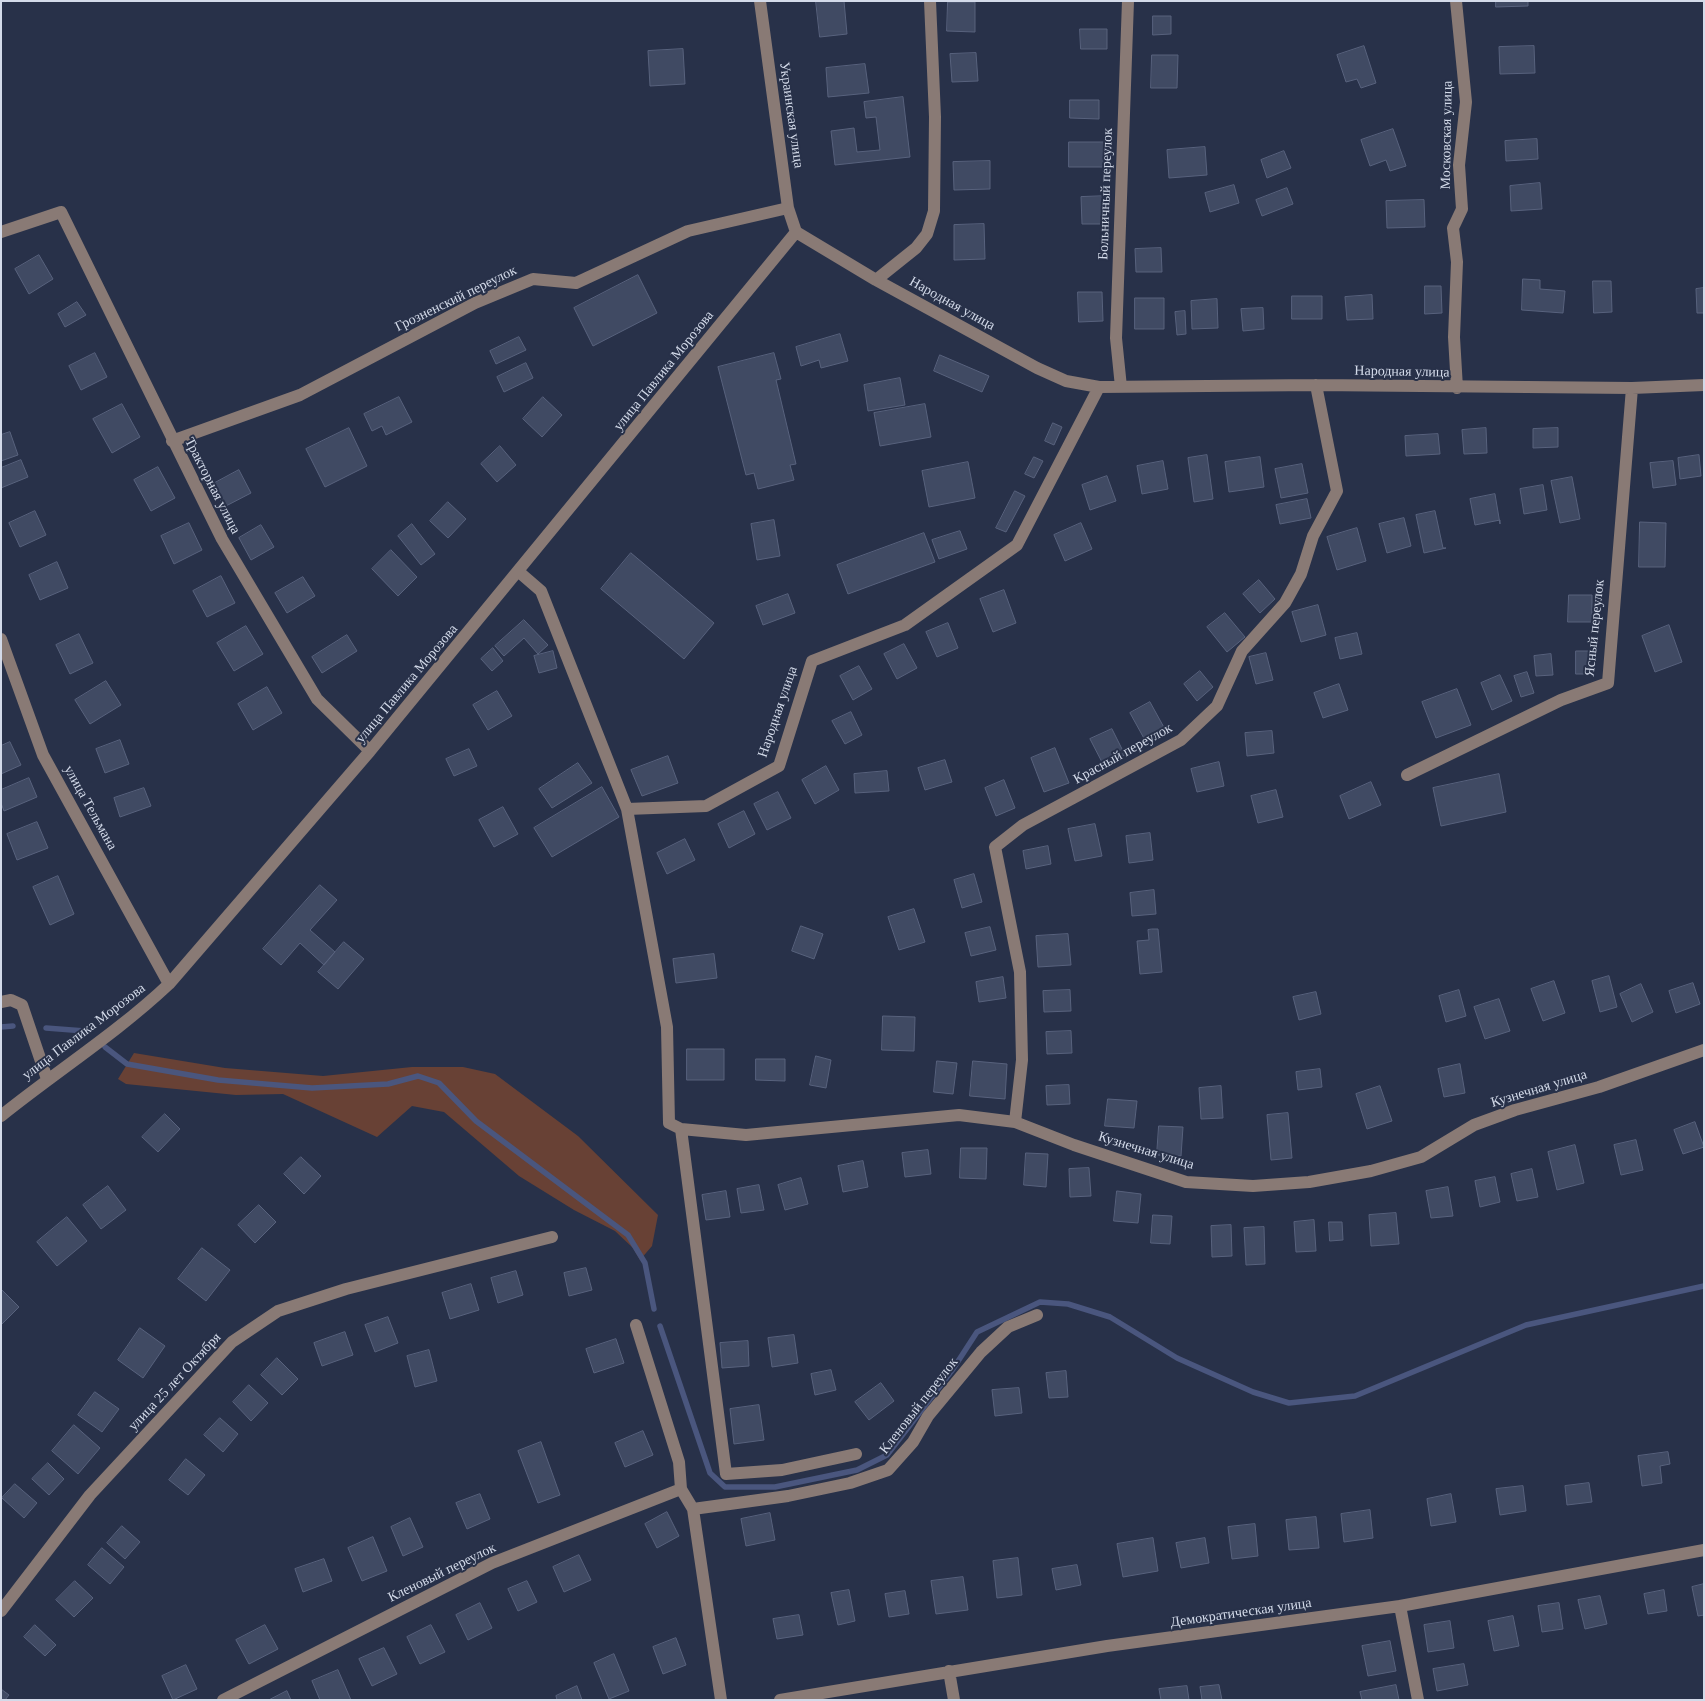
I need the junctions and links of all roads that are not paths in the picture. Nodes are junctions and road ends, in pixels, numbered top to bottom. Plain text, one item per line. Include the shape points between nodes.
1 (760, 1) edge
2 (930, 1) edge
3 (1128, 1) edge
4 (1456, 1) edge
5 (788, 208) junction
6 (1, 232) edge
7 (796, 232) junction
8 (876, 280) junction
9 (1316, 385) junction
10 (1704, 385) edge
11 (1099, 387) junction
12 (1120, 387) junction
13 (1457, 388) junction
14 (1632, 388) junction
15 (172, 442) junction
16 (519, 572) junction
17 (1, 639) edge
18 (370, 751) junction
19 (1407, 775) dead end
20 (627, 809) junction
21 (169, 984) junction
22 (1, 1002) edge
23 (1704, 1050) edge
24 (47, 1079) junction
25 (1, 1116) edge
26 (1015, 1122) junction
27 (681, 1129) junction
28 (552, 1236) dead end
29 (1036, 1315) dead end
30 (636, 1325) dead end
31 (856, 1454) dead end
32 (681, 1489) junction
33 (693, 1509) junction
34 (1704, 1550) edge
35 (1400, 1606) junction
36 (1, 1611) edge
37 (949, 1671) junction
38 (223, 1700) edge
39 (721, 1700) edge
40 (780, 1700) edge
41 (954, 1700) edge
42 (1418, 1700) edge

1 - 5 street, Украинская улица
2 - 8 street via 935,117 934,211 928,234 916,248
3 - 12 street, Больничный переулок via 1116,338
4 - 13 street, Московская улица via 1466,102 1459,165 1462,209 1453,228 1457,262 1454,337
5 - 7 street, Украинская улица
5 - 15 street, Грозненский переулок via 688,231 576,283 533,279 475,303 300,394
6 - 15 street, Тракторная улица via 61,212
7 - 8 street, Народная улица
7 - 16 street, улица Павлика Морозова
8 - 11 street, Народная улица via 1037,368 1066,381
9 - 12 street, Народная улица
9 - 13 street, Народная улица
9 - 26 street, Красный переулок via 1338,491 1313,536 1301,574 1285,603 1242,651 1217,706 1181,740 1023,825 995,847 1020,972 1022,1060
10 - 14 street, Народная улица
11 - 12 street, Народная улица
11 - 20 street, Народная улица via 1017,545 904,625 812,660 778,766 706,806
13 - 14 street, Народная улица
14 - 19 street, Ясный переулок via 1608,683 1561,700
15 - 18 street, Тракторная улица via 222,539 317,699
16 - 18 street, улица Павлика Морозова
16 - 20 street via 541,591
17 - 21 street, улица Тельмана via 43,755
18 - 21 street, улица Павлика Морозова
20 - 27 street via 667,1027 669,1123
21 - 24 street, улица Павлика Морозова via 126,1023
22 - 24 street via 11,1000 22,1005
23 - 26 street, Кузнечная улица via 1474,1125 1421,1157 1371,1171 1309,1182 1254,1186 1186,1182
24 - 25 street, улица Павлика Морозова
26 - 27 street, Кузнечная улица via 959,1115 746,1134
27 - 31 street via 726,1474 782,1470
28 - 36 street, улица 25 лет Октября via 346,1289 278,1311 232,1342 90,1494
29 - 33 street, Кленовый переулок via 1008,1327 981,1352 888,1470 850,1483 797,1494
30 - 32 street via 679,1462
32 - 33 street
32 - 38 street, Кленовый переулок via 492,1563
33 - 39 street
34 - 35 street, Демократическая улица
35 - 37 street, Демократическая улица
35 - 42 street
37 - 40 street, Демократическая улица
37 - 41 street

